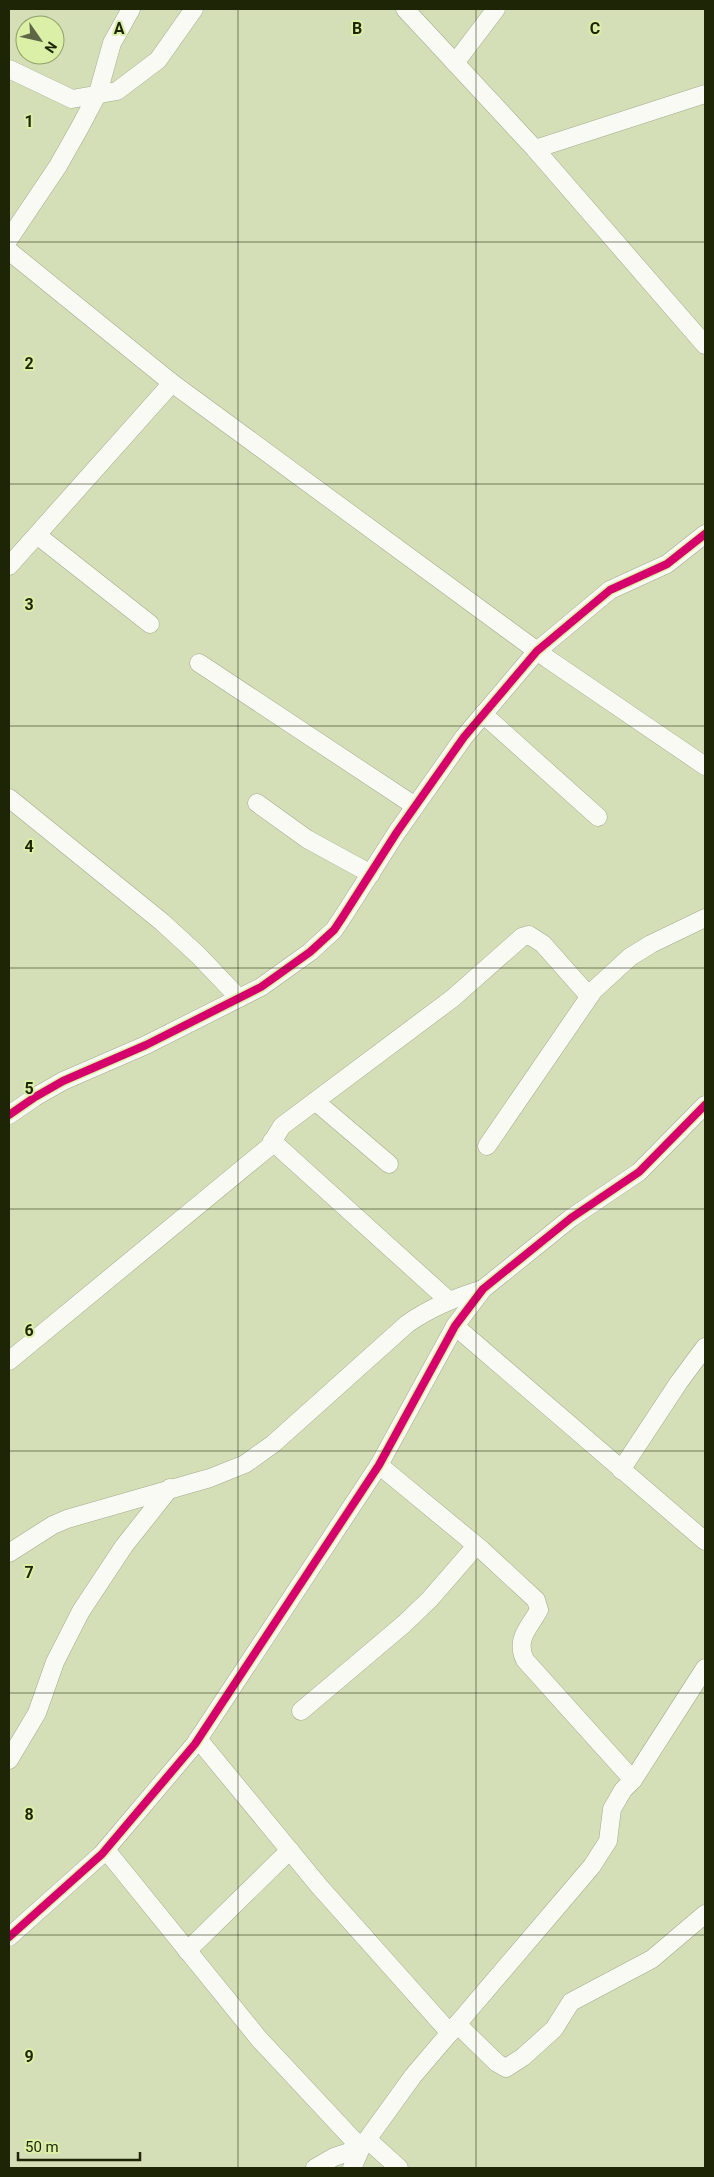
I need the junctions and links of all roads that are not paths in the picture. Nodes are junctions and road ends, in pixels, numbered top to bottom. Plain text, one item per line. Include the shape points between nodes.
1 (131, 9) edge
2 (194, 9) edge
3 (405, 9) edge
4 (496, 9) edge
5 (455, 63) junction
6 (9, 69) edge
7 (98, 93) junction
8 (705, 94) edge
9 (535, 149) junction
10 (9, 239) edge
11 (9, 251) edge
12 (705, 345) edge
13 (172, 383) junction
14 (705, 534) edge
15 (36, 535) junction
16 (9, 566) edge
17 (150, 624) dead end
18 (537, 651) junction
19 (198, 663) dead end
20 (483, 714) junction
21 (705, 766) edge
22 (9, 798) edge
23 (256, 803) dead end
24 (415, 806) junction
25 (598, 818) dead end
26 (372, 874) junction
27 (705, 918) edge
28 (589, 996) junction
29 (239, 998) junction
30 (315, 1101) junction
31 (705, 1105) edge
32 (9, 1115) edge
33 (272, 1141) junction
34 (487, 1146) dead end
35 (389, 1164) dead end
36 (483, 1289) junction
37 (448, 1300) junction
38 (454, 1326) junction
39 (705, 1347) edge
40 (9, 1361) edge
41 (379, 1465) junction
42 (621, 1470) junction
43 (170, 1488) junction
44 (705, 1541) edge
45 (476, 1546) junction
46 (9, 1552) edge
47 (705, 1668) edge
48 (301, 1711) dead end
49 (198, 1739) junction
50 (9, 1760) edge
51 (633, 1780) junction
52 (106, 1850) junction
53 (290, 1850) junction
54 (705, 1914) edge
55 (9, 1936) edge
56 (187, 1951) junction
57 (454, 2028) junction
58 (364, 2144) junction
59 (315, 2168) edge
60 (352, 2168) edge
61 (399, 2168) edge

1 - 7 street via 112,43
2 - 7 street via 158,60 117,91
3 - 5 street
4 - 5 street
5 - 9 street
6 - 7 street via 72,99
7 - 10 street via 58,166
8 - 9 street
9 - 12 street
11 - 13 street
13 - 15 street
13 - 18 street
14 - 18 street via 667,564 610,590
15 - 16 street
15 - 17 street
18 - 20 street
18 - 21 street
19 - 24 street
20 - 24 street
20 - 25 street
22 - 29 street via 162,922
23 - 26 street via 307,839
24 - 26 street
26 - 29 street via 334,930 310,952 261,987
27 - 28 street via 630,957
28 - 30 street via 543,944 529,935 522,937 453,998
28 - 34 street
29 - 32 street via 146,1045 63,1081
30 - 33 street via 282,1126
30 - 35 street
31 - 36 street via 639,1172 571,1218
33 - 37 street
33 - 40 street via 269,1147
36 - 37 street
36 - 38 street
37 - 43 street via 406,1324 273,1444 245,1464 210,1478
38 - 41 street
38 - 42 street
39 - 42 street
41 - 45 street
41 - 49 street
42 - 44 street
43 - 46 street via 68,1519
43 - 50 street via 124,1546 81,1612 55,1662 37,1713
45 - 48 street via 430,1600
45 - 51 street via 539,1605 522,1641 520,1649 525,1660
47 - 51 street
49 - 52 street
49 - 53 street
51 - 57 street via 612,1809 608,1840 592,1866
52 - 55 street
52 - 56 street
53 - 56 street
53 - 57 street
54 - 57 street via 652,1959 572,2002 554,2028 506,2068
56 - 58 street via 260,2040
57 - 58 street via 413,2076
58 - 59 street
58 - 60 street
58 - 61 street

